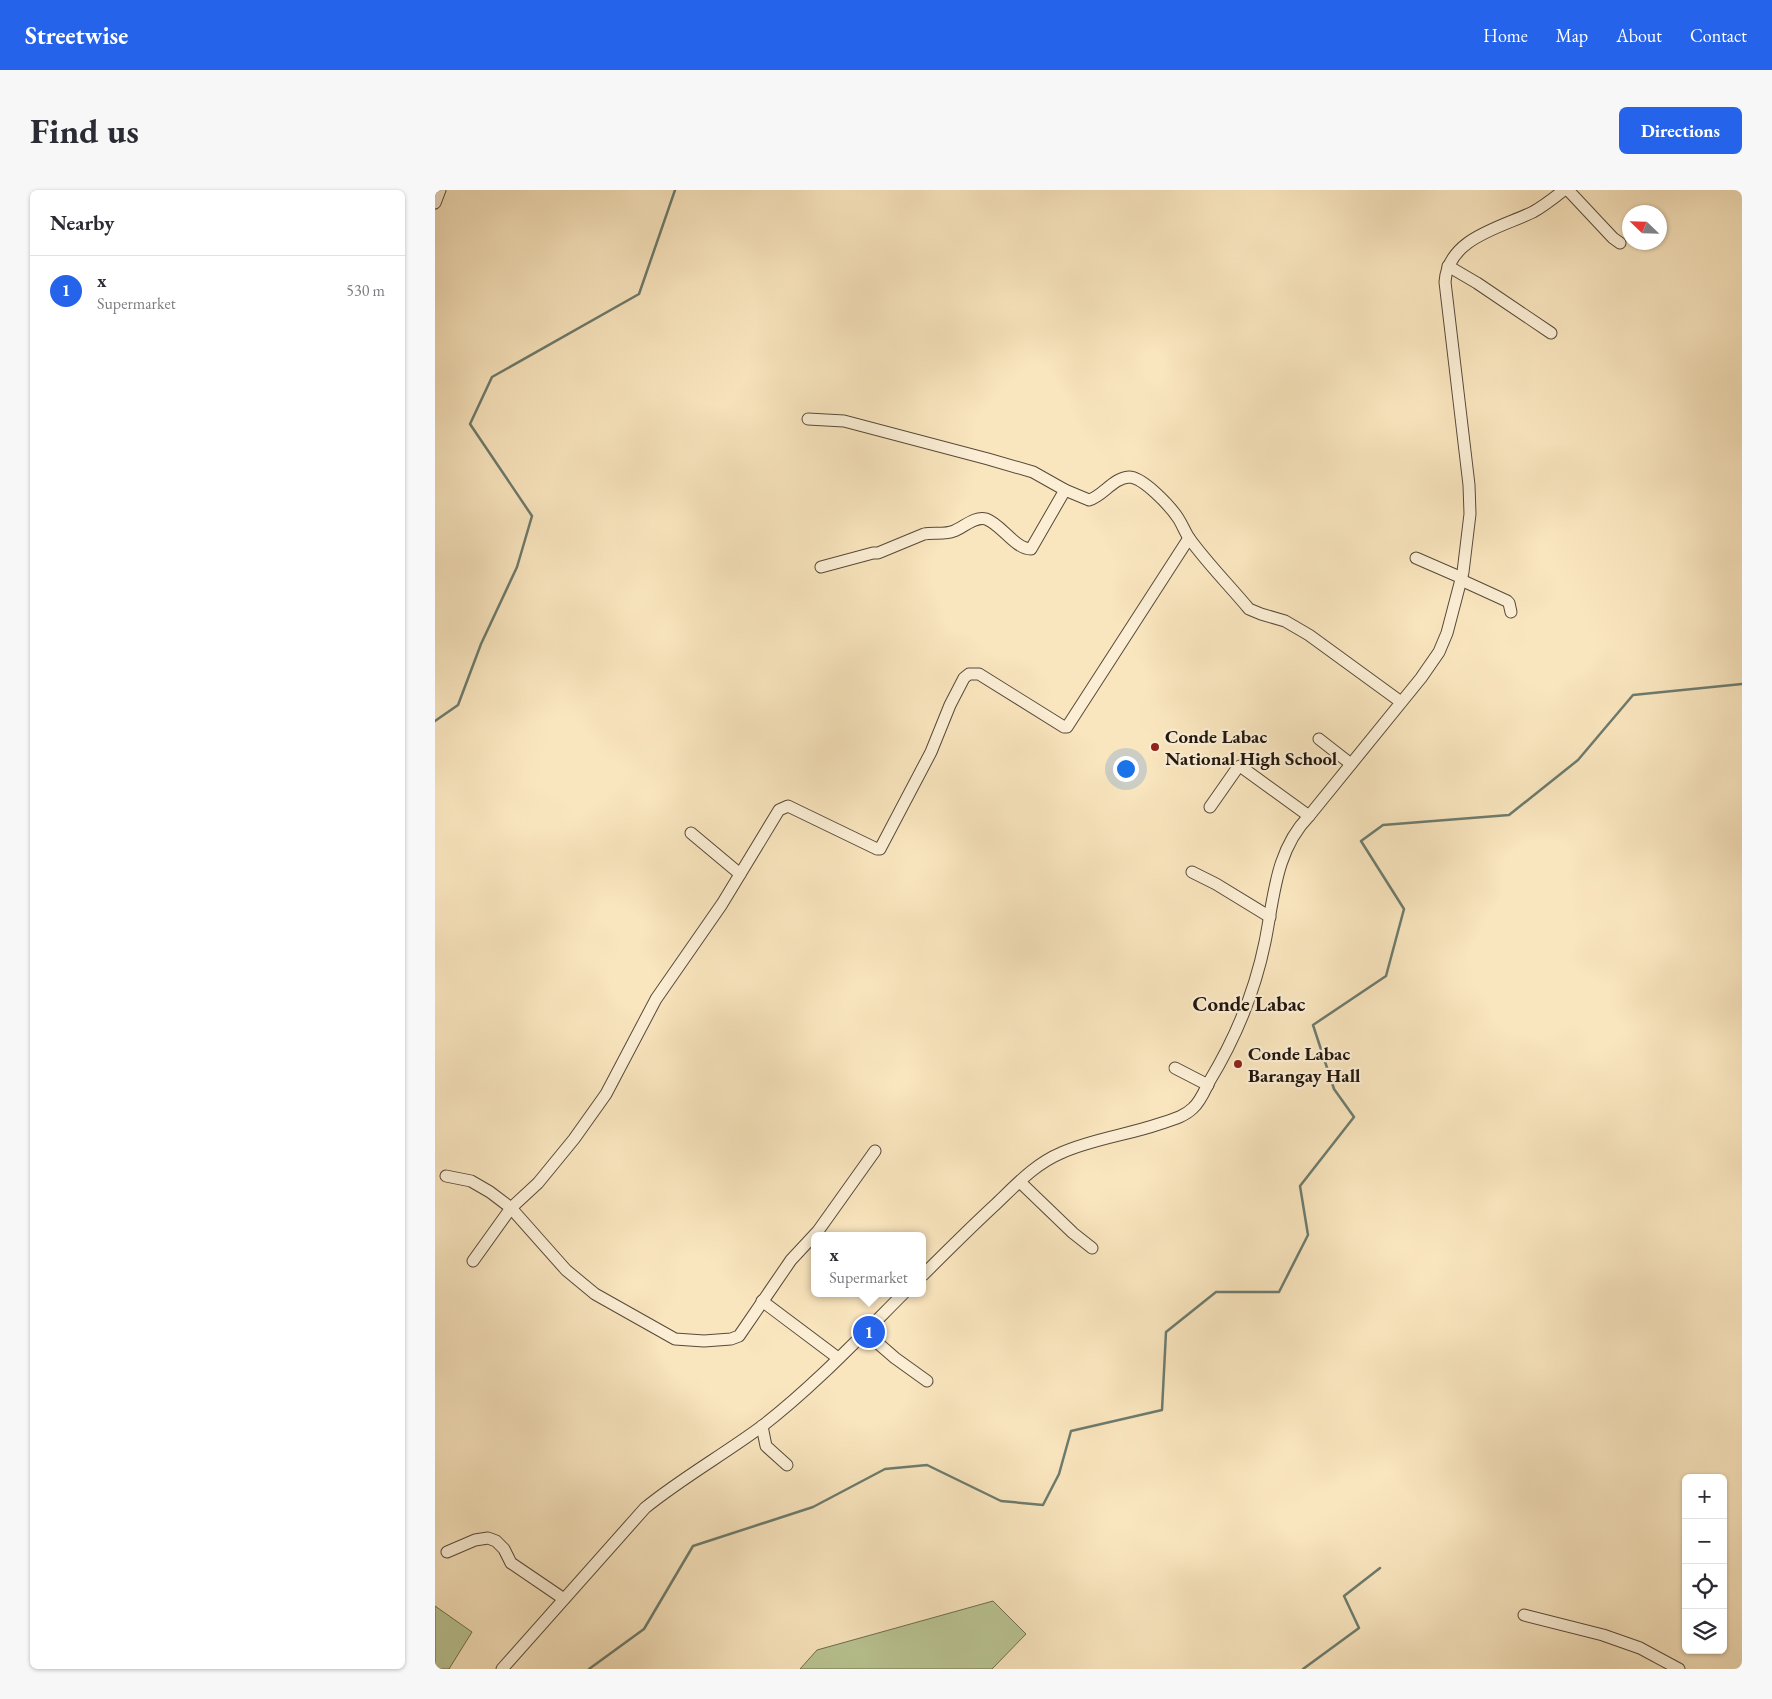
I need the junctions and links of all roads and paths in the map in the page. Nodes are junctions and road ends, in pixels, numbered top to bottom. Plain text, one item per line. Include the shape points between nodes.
1 (441, 190) edge
2 (1566, 190) edge
3 (435, 203) edge
4 (1620, 244) dead end
5 (1448, 266) junction
6 (1551, 333) dead end
7 (807, 419) dead end
8 (1065, 490) junction
9 (1189, 538) junction
10 (1417, 558) dead end
11 (821, 567) dead end
12 (1461, 579) junction
13 (1511, 612) dead end
14 (1401, 702) junction
15 (1319, 739) dead end
16 (1351, 764) junction
17 (1211, 807) dead end
18 (1309, 816) junction
19 (691, 833) dead end
20 (1192, 872) dead end
21 (740, 874) junction
22 (1270, 917) junction
23 (1175, 1068) dead end
24 (1208, 1085) junction
25 (875, 1151) dead end
26 (447, 1176) dead end
27 (1019, 1182) junction
28 (511, 1208) junction
29 (816, 1232) edge
30 (811, 1238) edge
31 (1092, 1248) dead end
32 (473, 1261) dead end
33 (926, 1272) edge
34 (900, 1297) edge
35 (763, 1301) junction
36 (865, 1332) junction
37 (838, 1358) junction
38 (927, 1381) dead end
39 (762, 1426) junction
40 (787, 1465) dead end
41 (447, 1552) dead end
42 (564, 1599) junction
43 (1524, 1615) dead end
44 (502, 1669) edge
45 (1679, 1669) edge

1 - 3 street
2 - 4 street
2 - 5 street via 1532,212 1466,243
5 - 6 street
5 - 12 street via 1445,282 1470,514
7 - 8 street via 845,421 916,439 1033,472
8 - 9 street via 1089,500 1123,478 1138,479 1146,483 1177,516
8 - 11 street via 1031,549 984,518 953,531 930,532 878,553
9 - 14 street via 1249,609 1285,621
9 - 21 street via 1067,727 979,674 969,674 950,705 931,752 880,848 788,806 779,810
10 - 12 street
12 - 13 street via 1507,601
12 - 14 street via 1439,652
14 - 16 street
15 - 16 street
16 - 18 street
17 - 18 street via 1240,766
18 - 22 street via 1298,827 1285,851
19 - 21 street
20 - 22 street
21 - 28 street via 656,999 606,1094 538,1183
22 - 24 street via 1244,1013
23 - 24 street
24 - 27 street via 1194,1108 1182,1116 1062,1153 1036,1166
25 - 29 street
26 - 28 street via 471,1180
27 - 31 street
27 - 33 street
28 - 32 street
28 - 35 street via 566,1270 595,1294 675,1339 704,1341 739,1336
30 - 35 street
34 - 36 street
35 - 37 street
36 - 37 street
36 - 38 street
37 - 39 street
39 - 40 street via 766,1446
39 - 42 street via 645,1508
41 - 42 street via 475,1540 488,1538 496,1541 511,1563
42 - 44 street
43 - 45 street via 1603,1635 1640,1648

